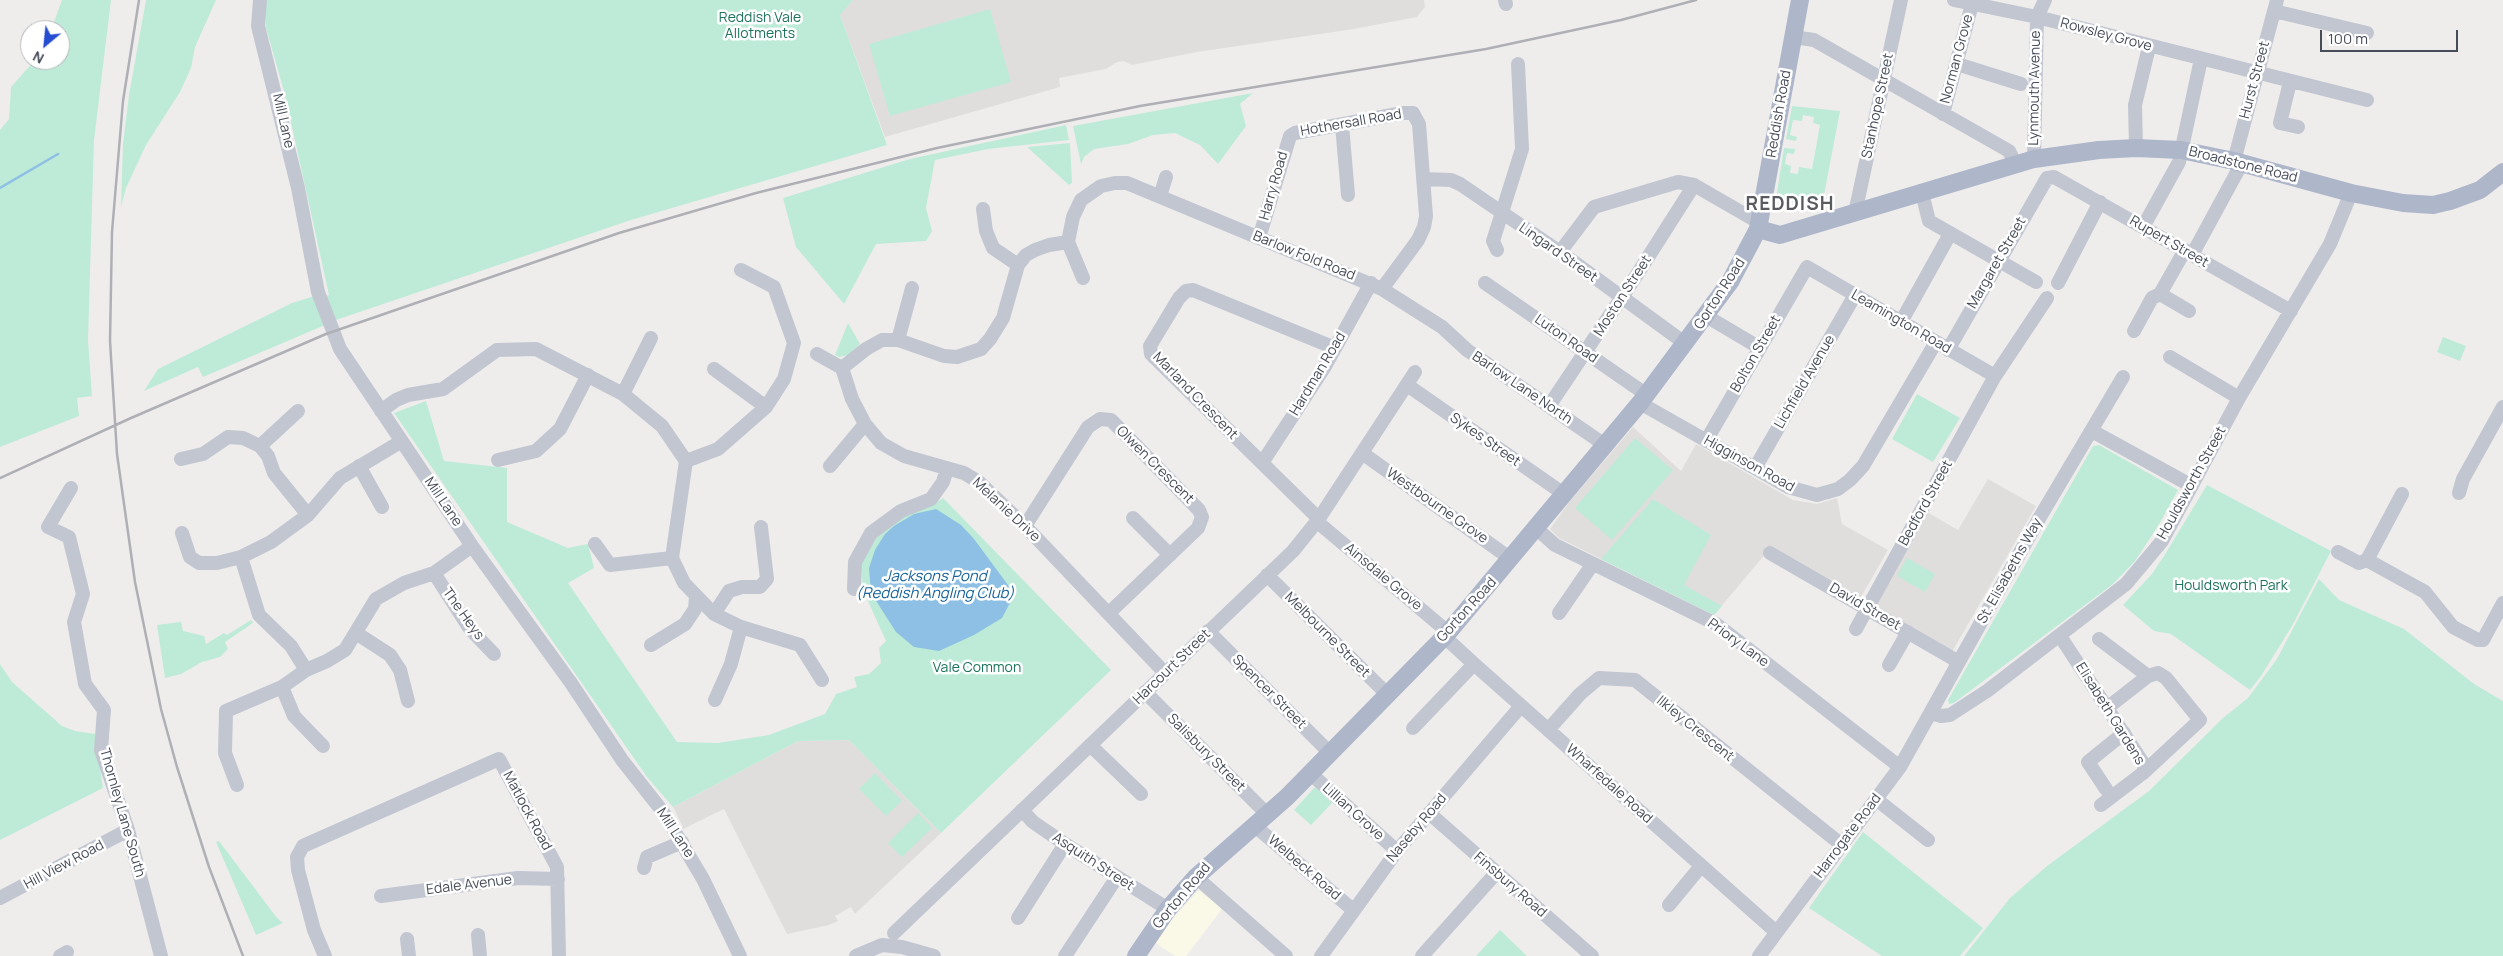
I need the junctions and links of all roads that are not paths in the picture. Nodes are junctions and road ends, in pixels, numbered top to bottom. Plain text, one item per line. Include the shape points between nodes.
1 (260, 0) edge
2 (1800, 0) edge
3 (1901, 0) edge
4 (1954, 0) edge
5 (2045, 0) edge
6 (1972, 4) junction
7 (2276, 6) edge
8 (2037, 17) junction
9 (2367, 33) dead end
10 (1793, 37) junction
11 (2149, 47) junction
12 (2202, 59) junction
13 (1518, 64) dead end
14 (1957, 64) junction
15 (2258, 72) junction
16 (1884, 80) junction
17 (2290, 82) junction
18 (2021, 84) dead end
19 (2367, 100) dead end
20 (1413, 114) joint
21 (1943, 114) junction
22 (1342, 125) junction
23 (2298, 127) dead end
24 (1290, 136) joint
25 (2136, 148) junction
26 (2181, 150) junction
27 (2034, 160) junction
28 (2238, 162) junction
29 (2016, 165) junction
30 (1166, 175) dead end
31 (2047, 178) joint
32 (1424, 179) junction
33 (2491, 182) edge
34 (1694, 185) junction
35 (1922, 193) junction
36 (2351, 193) junction
37 (1348, 195) dead end
38 (1160, 196) junction
39 (2100, 202) junction
40 (984, 209) dead end
41 (1855, 213) junction
42 (1503, 214) junction
43 (1760, 224) junction
44 (2144, 227) junction
45 (1802, 229) junction
46 (1950, 234) junction
47 (1259, 238) junction
48 (1068, 242) junction
49 (1497, 250) dead end
50 (1748, 251) junction
51 (1560, 252) junction
52 (2189, 253) junction
53 (1998, 261) junction
54 (1018, 265) junction
55 (1807, 268) joint
56 (741, 270) dead end
57 (1083, 278) dead end
58 (2036, 282) dead end
59 (1485, 283) dead end
60 (2058, 283) dead end
61 (1377, 286) junction
62 (912, 288) dead end
63 (2160, 294) junction
64 (1855, 295) junction
65 (1622, 297) junction
66 (2047, 298) dead end
67 (2189, 311) dead end
68 (2290, 311) junction
69 (1706, 316) junction
70 (1901, 322) junction
71 (1442, 327) joint
72 (2134, 331) dead end
73 (651, 338) dead end
74 (898, 340) junction
75 (1936, 342) junction
76 (1686, 344) junction
77 (1335, 348) junction
78 (1760, 348) junction
79 (1948, 350) junction
80 (1585, 352) junction
81 (817, 354) dead end
82 (2170, 356) dead end
83 (842, 368) junction
84 (714, 369) dead end
85 (1415, 372) dead end
86 (588, 376) junction
87 (1995, 376) junction
88 (2123, 377) dead end
89 (1407, 385) junction
90 (623, 394) junction
91 (2239, 398) junction
92 (1644, 399) junction
93 (1549, 406) junction
94 (766, 407) junction
95 (2503, 407) edge
96 (298, 411) dead end
97 (381, 411) junction
98 (865, 424) junction
99 (2092, 431) junction
100 (1706, 440) junction
101 (402, 441) junction
102 (1605, 445) junction
103 (260, 446) junction
104 (1362, 453) junction
105 (181, 459) dead end
106 (498, 460) dead end
107 (686, 461) junction
108 (1262, 463) junction
109 (359, 466) junction
110 (830, 466) dead end
111 (1755, 468) junction
112 (948, 469) junction
113 (2192, 486) junction
114 (71, 488) dead end
115 (2459, 493) dead end
116 (1564, 494) junction
117 (2402, 494) dead end
118 (382, 507) dead end
119 (308, 515) junction
120 (1134, 518) dead end
121 (1318, 520) junction
122 (1026, 526) junction
123 (762, 527) dead end
124 (1536, 528) junction
125 (182, 533) dead end
126 (595, 544) dead end
127 (472, 546) junction
128 (2338, 552) dead end
129 (1770, 553) dead end
130 (1170, 555) junction
131 (241, 557) junction
132 (672, 558) junction
133 (1511, 559) junction
134 (2367, 560) junction
135 (1592, 564) junction
136 (434, 573) junction
137 (1268, 575) junction
138 (854, 589) dead end
139 (696, 597) junction
140 (1868, 608) junction
141 (1108, 613) junction
142 (1559, 613) dead end
143 (714, 614) junction
144 (2501, 614) edge
145 (741, 627) junction
146 (1856, 629) dead end
147 (1208, 632) junction
148 (1908, 632) junction
149 (356, 633) junction
150 (1446, 635) junction
151 (2060, 636) junction
152 (2099, 639) dead end
153 (651, 645) dead end
154 (494, 654) dead end
155 (1959, 662) junction
156 (1474, 664) junction
157 (1889, 665) dead end
158 (306, 670) junction
159 (1166, 673) junction
160 (2148, 676) junction
161 (822, 680) dead end
162 (282, 687) junction
163 (1145, 692) junction
164 (1387, 694) junction
165 (715, 700) dead end
166 (408, 701) dead end
167 (1521, 706) junction
168 (2108, 708) junction
169 (1931, 713) junction
170 (1413, 728) dead end
171 (1548, 730) junction
172 (2124, 733) junction
173 (1090, 745) junction
174 (323, 746) dead end
175 (1330, 753) junction
176 (1900, 767) junction
177 (1310, 773) junction
178 (2143, 773) junction
179 (237, 785) dead end
180 (2106, 789) dead end
181 (1141, 794) dead end
182 (1876, 799) junction
183 (2101, 805) dead end
184 (1022, 810) junction
185 (1429, 813) junction
186 (1261, 820) junction
187 (128, 830) junction
188 (1928, 840) dead end
189 (682, 842) junction
190 (1065, 844) junction
191 (1842, 845) junction
192 (1397, 851) junction
193 (642, 858) dead end
194 (1701, 866) junction
195 (1497, 872) junction
196 (1117, 877) junction
197 (1196, 877) junction
198 (558, 879) junction
199 (381, 896) dead end
200 (0, 898) edge
201 (1669, 906) dead end
202 (1168, 909) junction
203 (1353, 910) junction
204 (1018, 918) dead end
205 (1775, 931) junction
206 (894, 933) dead end
207 (478, 935) dead end
208 (407, 939) dead end
209 (161, 956) edge
210 (325, 956) edge
211 (409, 956) edge
212 (480, 956) edge
213 (559, 956) edge
214 (740, 956) edge
215 (856, 956) edge
216 (934, 956) edge
217 (1065, 956) edge
218 (1136, 956) edge
219 (1286, 956) edge
220 (1321, 956) edge
221 (1422, 956) edge
222 (1592, 956) edge
223 (1759, 956) edge

1 - 97 street, Mill Lane via 258,26 298,188 318,292 340,349
2 - 10 main road, Reddish Road
3 - 16 street, Stanhope Street
4 - 6 street, Rowsley Grove
5 - 8 street
6 - 8 street, Rowsley Grove
6 - 14 street, Norman Grove
7 - 9 street
7 - 15 street, Hurst Street
8 - 11 street, Rowsley Grove
8 - 27 street, Lynmouth Avenue
10 - 16 street via 1814,40
10 - 43 main road, Reddish Road
11 - 12 street, Rowsley Grove
11 - 25 street via 2135,105
12 - 15 street, Rowsley Grove
12 - 26 street
13 - 42 street via 1522,148
14 - 18 street
14 - 21 street, Norman Grove
15 - 17 street, Rowsley Grove
15 - 28 street, Hurst Street
16 - 21 street
16 - 41 street, Stanhope Street
17 - 19 street, Rowsley Grove
17 - 23 street via 2280,123
20 - 22 street, Hothersall Road via 1404,112
20 - 32 street, Hardman Road via 1419,124
21 - 29 street via 2009,151
22 - 24 street, Hothersall Road
22 - 37 street
24 - 47 street, Harry Road
25 - 26 main road, Broadstone Road
25 - 27 main road, Broadstone Road
26 - 28 main road, Broadstone Road
26 - 44 street via 2179,162
27 - 29 main road, Broadstone Road
28 - 36 main road, Broadstone Road
28 - 52 street, Hurst Street
29 - 35 main road, Broadstone Road
30 - 38 street
31 - 39 street, Rupert Street via 2054,177
31 - 53 street, Margaret Street
32 - 42 street, Lingard Street via 1451,180
32 - 61 street, Hardman Road via 1424,227 1418,240
33 - 36 main road, Broadstone Road via 2459,198 2434,205
34 - 43 street
34 - 51 street via 1678,182 1594,208
34 - 65 street, Moston Street
35 - 41 main road, Broadstone Road
35 - 46 street via 1929,221
36 - 68 street, Houldsworth Street via 2330,244
38 - 47 street, Barlow Fold Road
38 - 48 street, Barlow Fold Road via 1127,184 1101,186 1081,200 1073,217
39 - 44 street, Rupert Street
39 - 60 street
40 - 54 street via 986,231 993,248
41 - 45 main road, Broadstone Road
42 - 49 street via 1493,241
42 - 51 street, Lingard Street
43 - 45 main road, Broadstone Road via 1780,234
43 - 50 main road, Gorton Road
44 - 52 street, Rupert Street
45 - 50 main road
46 - 53 street
46 - 70 street
47 - 61 street, Barlow Fold Road
48 - 54 street via 1035,250
48 - 57 street
50 - 69 main road, Gorton Road
51 - 65 street, Lingard Street
52 - 63 street, Hurst Street
52 - 68 street, Rupert Street
53 - 58 street
53 - 79 street, Margaret Street
54 - 74 street via 1003,318 981,348 957,357 944,356
55 - 64 street, Leamington Road
55 - 78 street, Bolton Street
56 - 94 street via 774,287 794,343 784,378
59 - 80 street, Luton Road
61 - 71 street, Barlow Fold Road
61 - 77 street, Hardman Road
62 - 74 street
63 - 67 street
63 - 72 street, Hurst Street via 2152,298
64 - 70 street, Leamington Road
64 - 111 street, Lichfield Avenue
65 - 76 street, Lingard Street
65 - 80 street, Moston Street
66 - 87 street, Bedford Street
68 - 91 street, Houldsworth Street
69 - 76 main road, Gorton Road
69 - 78 street
70 - 75 street, Leamington Road
71 - 93 street, Barlow Lane North via 1467,350
73 - 90 street
74 - 83 street via 882,340
75 - 79 street, Leamington Road
75 - 111 street, Higginson Road via 1863,466 1838,489 1817,495 1796,491
76 - 92 main road, Gorton Road
77 - 108 street, Hardman Road
77 - 108 street, Marland Crescent via 1193,290 1186,291 1179,298 1150,346 1152,354
78 - 100 street, Bolton Street
79 - 87 street, Leamington Road
80 - 92 street, Luton Road
80 - 93 street, Moston Street
81 - 83 street
82 - 91 street
83 - 98 street, Melanie Drive via 852,399
84 - 94 street
85 - 89 street, Harcourt Street
86 - 90 street
86 - 97 street via 536,349 497,350 443,388 408,395
86 - 106 street via 560,428 536,451
87 - 140 street, Bedford Street
88 - 99 street, St. Elisabeths Way
89 - 104 street, Harcourt Street
89 - 116 street, Sykes Street
90 - 107 street via 662,426
91 - 113 street, Houldsworth Street
92 - 100 street, Higginson Road
92 - 102 main road, Gorton Road
93 - 102 street, Barlow Lane North
94 - 107 street via 718,449
95 - 115 street via 2463,479
96 - 103 street
97 - 101 street, Mill Lane
98 - 110 street
98 - 112 street, Melanie Drive via 881,444 904,456
99 - 113 street
99 - 155 street, St. Elisabeths Way
100 - 111 street, Higginson Road
101 - 109 street
101 - 127 street, Mill Lane
102 - 116 main road, Gorton Road
103 - 105 street via 244,438 228,437 203,454
103 - 119 street via 274,473
104 - 121 street, Harcourt Street
104 - 133 street, Westbourne Grove
107 - 132 street
108 - 121 street, Marland Crescent
109 - 118 street
109 - 119 street via 340,478
112 - 122 street, Melanie Drive via 979,482
112 - 138 street via 931,498 901,511 871,533 855,562
113 - 151 street, Houldsworth Street via 2162,541 2126,584
114 - 187 street, Thornley Lane South via 48,527 69,537 83,594 74,622 84,684 104,710 101,750
116 - 124 main road, Gorton Road
117 - 134 street
119 - 131 street via 272,542
120 - 130 street
121 - 137 street, Harcourt Street
121 - 150 street, Ainsdale Grove via 1442,627
122 - 130 street, Olwen Crescent via 1091,424 1108,419 1199,510 1202,517 1198,528
122 - 141 street, Melanie Drive
123 - 143 street via 767,579 760,586 729,591
124 - 133 main road, Gorton Road
124 - 135 street, Priory Lane via 1555,545
125 - 131 street via 190,556 199,564
126 - 132 street via 610,564
127 - 136 street
127 - 189 street, Mill Lane
128 - 134 street via 2359,563
129 - 140 street, David Street
130 - 141 street, Olwen Crescent
131 - 158 street via 259,615 291,646
132 - 139 street via 684,583
133 - 150 main road, Gorton Road
134 - 144 street via 2426,592 2452,627 2478,640 2483,640
135 - 142 street
135 - 176 street, Priory Lane via 1716,624
136 - 149 street via 404,583 376,599
136 - 154 street, The Heys via 470,629
137 - 147 street, Harcourt Street
137 - 164 street, Melbourne Street
139 - 143 street
139 - 153 street via 695,609 685,624
140 - 146 street, Bedford Street
140 - 148 street, David Street
141 - 159 street, Melanie Drive
143 - 145 street
145 - 161 street via 800,645
145 - 165 street via 731,664
147 - 159 street, Harcourt Street
147 - 175 street, Spencer Street
148 - 155 street, David Street
148 - 157 street
149 - 158 street via 344,650
149 - 166 street via 390,655 400,670
150 - 156 street, Wharfedale Road
150 - 164 main road, Gorton Road
151 - 168 street, Elisabeth Gardens
151 - 169 street, Houldsworth Street via 1959,711 1945,716
152 - 160 street
155 - 169 street, St. Elisabeths Way
156 - 167 street, Wharfedale Road
156 - 170 street
158 - 162 street
159 - 163 street, Harcourt Street
160 - 168 street
160 - 178 street via 2158,673 2166,678 2200,720
162 - 174 street via 294,716
162 - 179 street via 226,711 225,753
163 - 173 street, Harcourt Street
163 - 186 street, Salisbury Street
164 - 175 main road, Gorton Road
167 - 171 street, Wharfedale Road
167 - 185 street, Naseby Road
168 - 172 street, Elisabeth Gardens
169 - 176 street, Harrogate Road
171 - 191 street, Ilkley Crescent via 1599,678 1635,680
171 - 194 street, Wharfedale Road
172 - 178 street, Elisabeth Gardens via 2145,766
172 - 180 street via 2088,762
173 - 181 street
173 - 184 street, Harcourt Street
175 - 177 main road, Gorton Road
176 - 182 street, Harrogate Road
177 - 186 main road, Gorton Road
177 - 192 street, Lillian Grove
178 - 183 street, Elisabeth Gardens
182 - 188 street
182 - 191 street, Harrogate Road
184 - 190 street, Asquith Street via 1033,822
184 - 206 street, Harcourt Street
185 - 192 street, Naseby Road
185 - 195 street, Finsbury Road
186 - 197 main road, Gorton Road
186 - 203 street, Welbeck Road
187 - 200 street, Hill View Road
187 - 209 street, Thornley Lane South
189 - 193 street
189 - 214 street, Mill Lane
190 - 196 street, Asquith Street
190 - 204 street
191 - 205 street, Harrogate Road
192 - 203 street, Naseby Road
194 - 201 street
194 - 205 street, Wharfedale Road
195 - 221 street
195 - 222 street, Finsbury Road
196 - 202 street, Asquith Street
196 - 217 street
197 - 202 main road, Gorton Road
197 - 219 street
198 - 199 street, Edale Avenue via 518,878
198 - 210 street, Matlock Road via 557,867 499,759 303,846 297,857 298,870 314,930
198 - 213 street, Matlock Road
202 - 218 main road, Gorton Road
203 - 220 street, Naseby Road
205 - 223 street, Harrogate Road
207 - 212 street
208 - 211 street
215 - 216 street via 882,945

